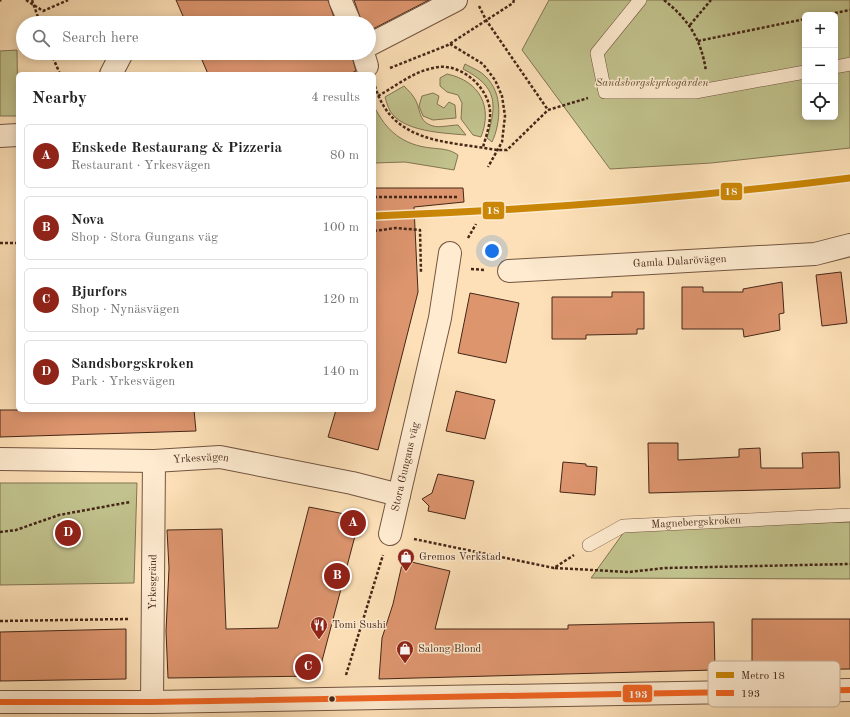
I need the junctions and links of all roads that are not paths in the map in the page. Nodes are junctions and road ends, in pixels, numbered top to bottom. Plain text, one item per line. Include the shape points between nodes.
1 (340, 0) edge
2 (456, 0) edge
3 (640, 0) edge
4 (347, 16) edge
5 (118, 60) edge
6 (372, 63) edge
7 (850, 64) edge
8 (838, 66) edge
9 (112, 72) edge
10 (802, 73) edge
11 (16, 135) edge
12 (0, 136) edge
13 (850, 245) edge
14 (449, 261) road end
15 (510, 271) road end
16 (0, 459) edge
17 (154, 461) junction
18 (399, 495) junction
19 (850, 515) edge
20 (390, 534) road end
21 (589, 545) road end
22 (840, 690) edge
23 (850, 690) edge
24 (708, 692) edge
25 (0, 702) edge
26 (152, 702) junction

1 - 4 street
2 - 6 street
3 - 10 lane via 596,53 605,92 695,92
5 - 9 street
7 - 8 lane
11 - 12 street
13 - 15 street, Gamla Dalarövägen via 816,254
14 - 18 street, Stora Gungans väg via 440,318
16 - 17 street, Yrkesvägen
17 - 18 street, Yrkesvägen via 220,457
17 - 26 street, Yrkesgränd
18 - 20 street, Stora Gungans väg
19 - 21 lane, Magnebergskroken via 623,526
22 - 23 street
24 - 26 street
25 - 26 street

